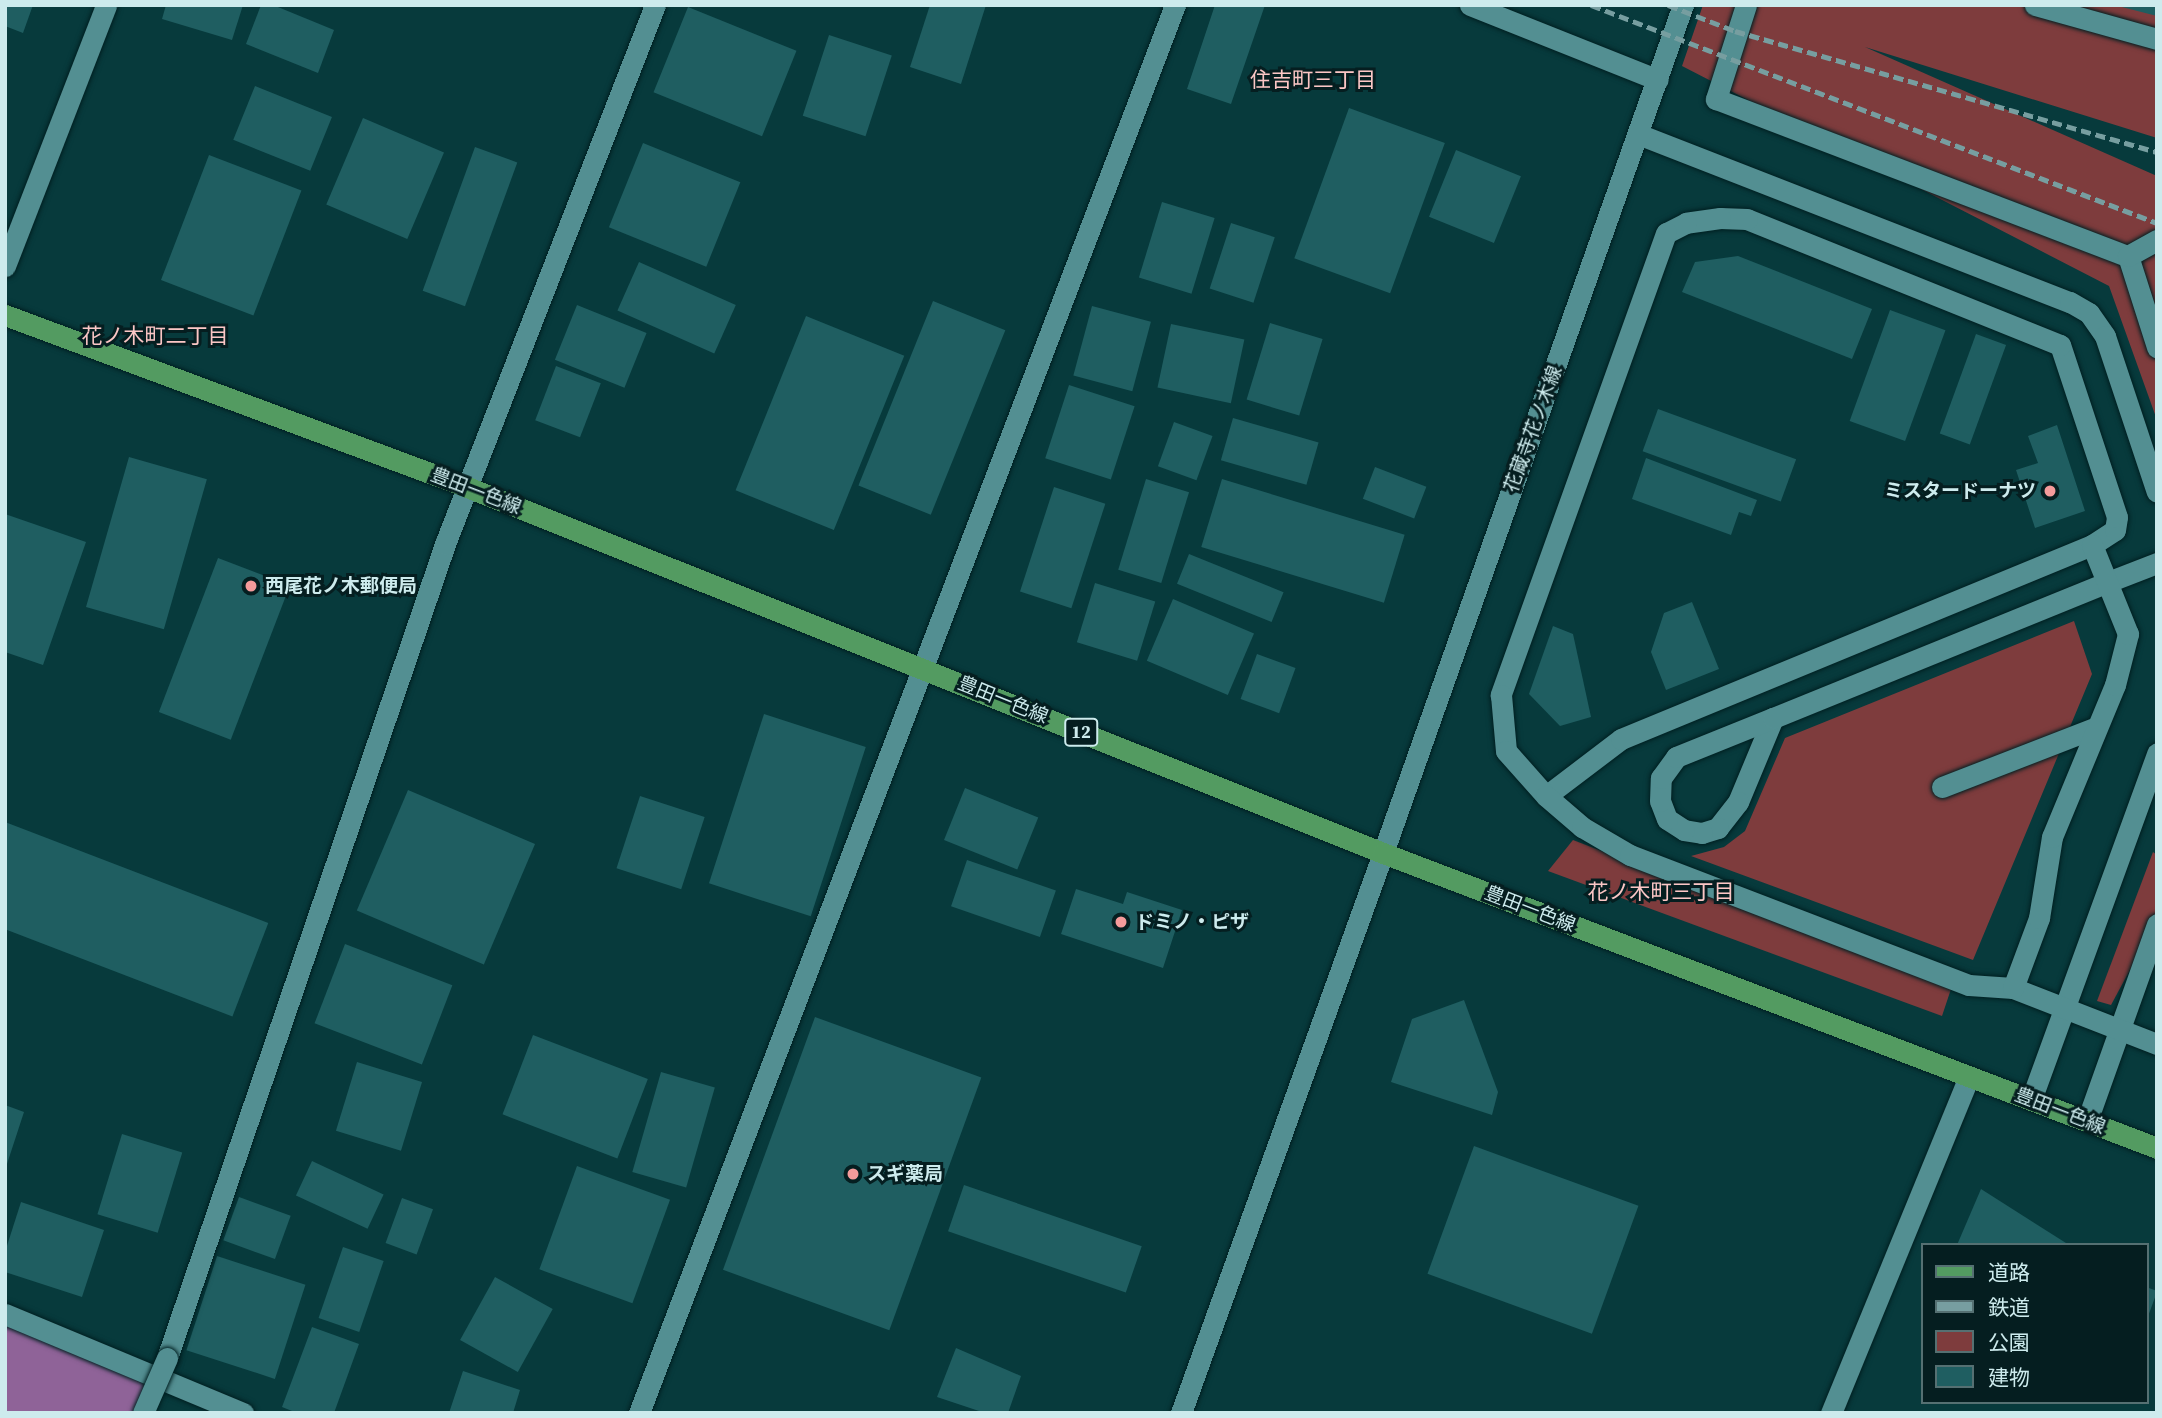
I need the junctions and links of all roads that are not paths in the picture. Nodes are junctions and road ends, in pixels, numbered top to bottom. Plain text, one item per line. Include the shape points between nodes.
1 (106, 5) edge
2 (655, 5) edge
3 (1175, 5) edge
4 (1470, 5) edge
5 (1683, 5) edge
6 (1746, 5) edge
7 (2035, 5) edge
8 (2157, 40) edge
9 (1658, 80) junction
10 (1638, 134) junction
11 (2157, 240) edge
12 (2128, 256) junction
13 (5, 265) edge
14 (5, 315) edge
15 (2157, 347) edge
16 (467, 487) junction
17 (2157, 492) edge
18 (2092, 545) junction
19 (2157, 563) edge
20 (2108, 582) junction
21 (921, 667) junction
22 (1773, 718) junction
23 (2097, 727) junction
24 (2155, 757) edge
25 (1942, 787) dead end
26 (1546, 796) junction
27 (2157, 797) edge
28 (1383, 853) junction
29 (2157, 924) edge
30 (2013, 988) junction
31 (2065, 1008) junction
32 (2119, 1029) junction
33 (2157, 1044) edge
34 (1969, 1077) junction
35 (2031, 1100) junction
36 (2087, 1121) junction
37 (2157, 1148) edge
38 (5, 1314) edge
39 (143, 1413) edge
40 (243, 1413) edge
41 (639, 1413) edge
42 (1181, 1413) edge
43 (1831, 1413) edge

1 - 13 street
2 - 16 street
3 - 21 street
4 - 9 street
5 - 9 street, 花蔵寺花ノ木線
6 - 12 street via 1716,99
7 - 8 street
9 - 10 street, 花蔵寺花ノ木線
10 - 17 street via 2089,313 2105,336
10 - 28 street, 花蔵寺花ノ木線
11 - 12 street
12 - 15 street
14 - 16 main road, 豊田一色線 / 12
16 - 21 main road, 豊田一色線 / 12
16 - 39 street, bridge via 167,1359
18 - 20 street
18 - 26 street via 1620,739
18 - 26 street via 2115,530 2117,517 2060,345 1747,219 1686,223 1666,233 1501,695 1506,751
19 - 20 street
20 - 22 street
20 - 23 street via 2128,634 2115,685
21 - 28 main road, 豊田一色線 / 12
21 - 41 street
22 - 22 street via 1738,802 1718,828 1702,833 1684,830 1667,818 1660,801 1661,778 1676,757
23 - 25 street
23 - 30 street via 2052,837 2039,918
24 - 27 street
24 - 31 street
26 - 30 street via 1582,827 1630,855 1969,985
28 - 34 main road, 豊田一色線 / 12
28 - 42 street, 花蔵寺花ノ木線
29 - 32 street
30 - 31 street
31 - 32 street
31 - 35 street
32 - 33 street
32 - 36 street
34 - 35 main road, 豊田一色線 / 12
34 - 43 street
35 - 36 main road, 豊田一色線 / 12
36 - 37 main road, 豊田一色線 / 12
38 - 40 street

